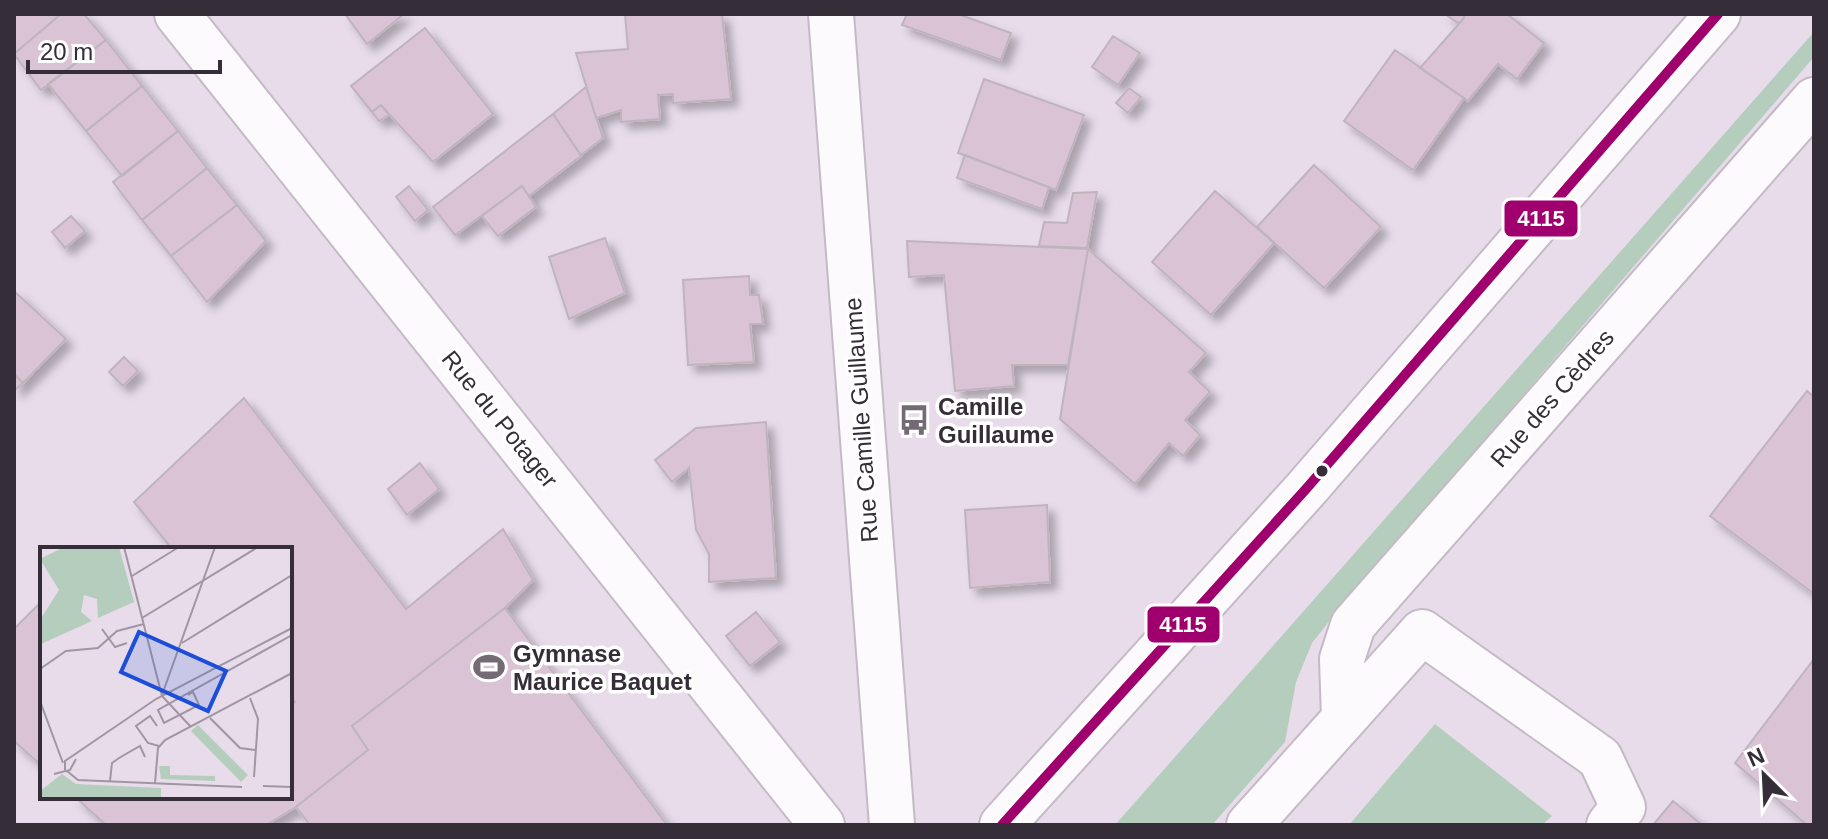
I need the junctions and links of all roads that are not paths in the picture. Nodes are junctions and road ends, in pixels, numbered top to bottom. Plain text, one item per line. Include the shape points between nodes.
1 (177, 14) edge
2 (831, 14) edge
3 (1718, 14) edge
4 (1814, 100) edge
5 (1344, 719) junction
6 (822, 825) edge
7 (892, 825) edge
8 (1002, 825) edge
9 (1249, 825) edge
10 (1609, 825) edge

1 - 6 street, Rue du Potager
2 - 7 street, Rue Camille Guillaume
3 - 8 street via 1306,489
4 - 5 street, Rue des Cèdres via 1353,625 1342,659
5 - 9 street
5 - 10 street via 1422,632 1600,758 1623,807

